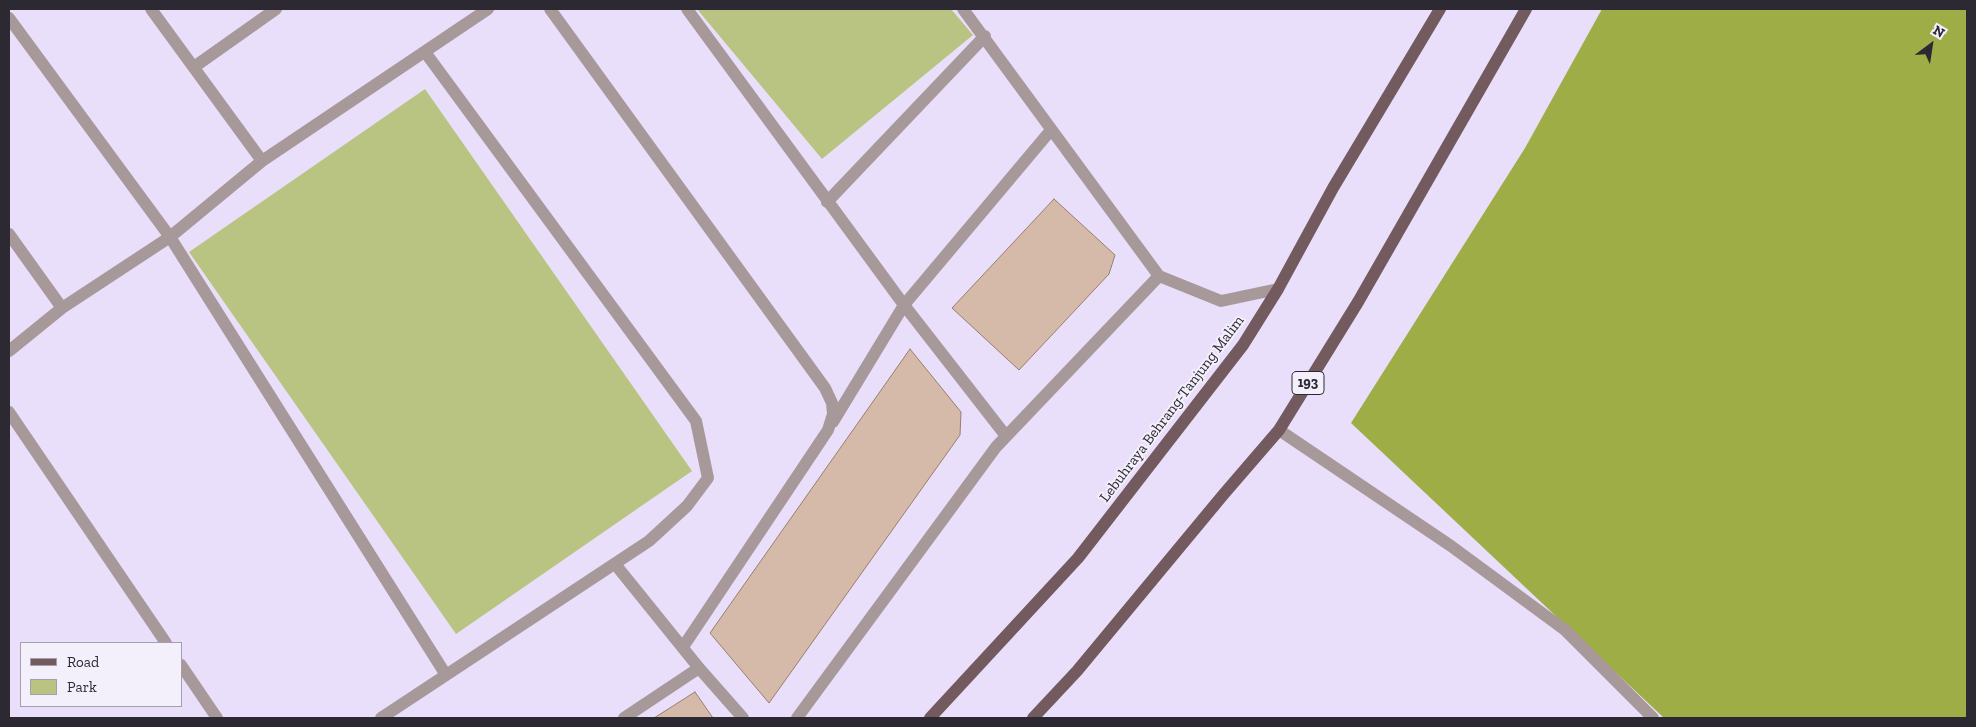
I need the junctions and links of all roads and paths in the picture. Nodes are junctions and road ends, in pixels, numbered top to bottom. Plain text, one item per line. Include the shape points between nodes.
1 (151, 9) edge
2 (276, 9) edge
3 (488, 9) edge
4 (550, 9) edge
5 (688, 9) edge
6 (964, 9) edge
7 (1440, 9) edge
8 (1526, 9) edge
9 (9, 18) edge
10 (985, 36) junction
11 (424, 52) junction
12 (194, 67) junction
13 (1051, 130) junction
14 (262, 161) junction
15 (828, 202) junction
16 (9, 234) edge
17 (170, 237) junction
18 (1159, 276) junction
19 (1278, 289) junction
20 (904, 306) junction
21 (62, 308) junction
22 (9, 351) edge
23 (9, 412) edge
24 (828, 430) junction
25 (1279, 430) junction
26 (1006, 436) junction
27 (615, 564) junction
28 (165, 642) edge
29 (683, 647) junction
30 (182, 666) edge
31 (699, 668) junction
32 (446, 674) junction
33 (217, 718) edge
34 (381, 718) edge
35 (624, 718) edge
36 (743, 718) edge
37 (798, 718) edge
38 (930, 718) edge
39 (1033, 718) edge
40 (1654, 718) edge

1 - 12 street
2 - 12 street
3 - 11 street
4 - 24 street via 825,388 833,414
5 - 15 street
6 - 10 street
7 - 19 main road, Lebuhraya Behrang-Tanjung Malim via 1333,188
8 - 25 main road, 193 via 1358,302
9 - 17 street
10 - 13 street
10 - 15 street
11 - 14 street
11 - 27 street via 696,421 708,478 687,506 649,541
12 - 14 street
13 - 18 street
13 - 20 street
14 - 17 street
15 - 20 street
16 - 21 street
17 - 21 street
17 - 32 street
18 - 19 street via 1222,301
18 - 26 street
19 - 38 main road, Lebuhraya Behrang-Tanjung Malim via 1243,345 1078,558
20 - 24 street
20 - 26 street
21 - 22 street
23 - 28 street
24 - 29 street
25 - 39 main road, 193 via 1077,672
25 - 40 street via 1451,546 1565,630
26 - 37 street
27 - 29 street
27 - 32 street
29 - 31 street
30 - 33 street
31 - 35 street
31 - 36 street
32 - 34 street

